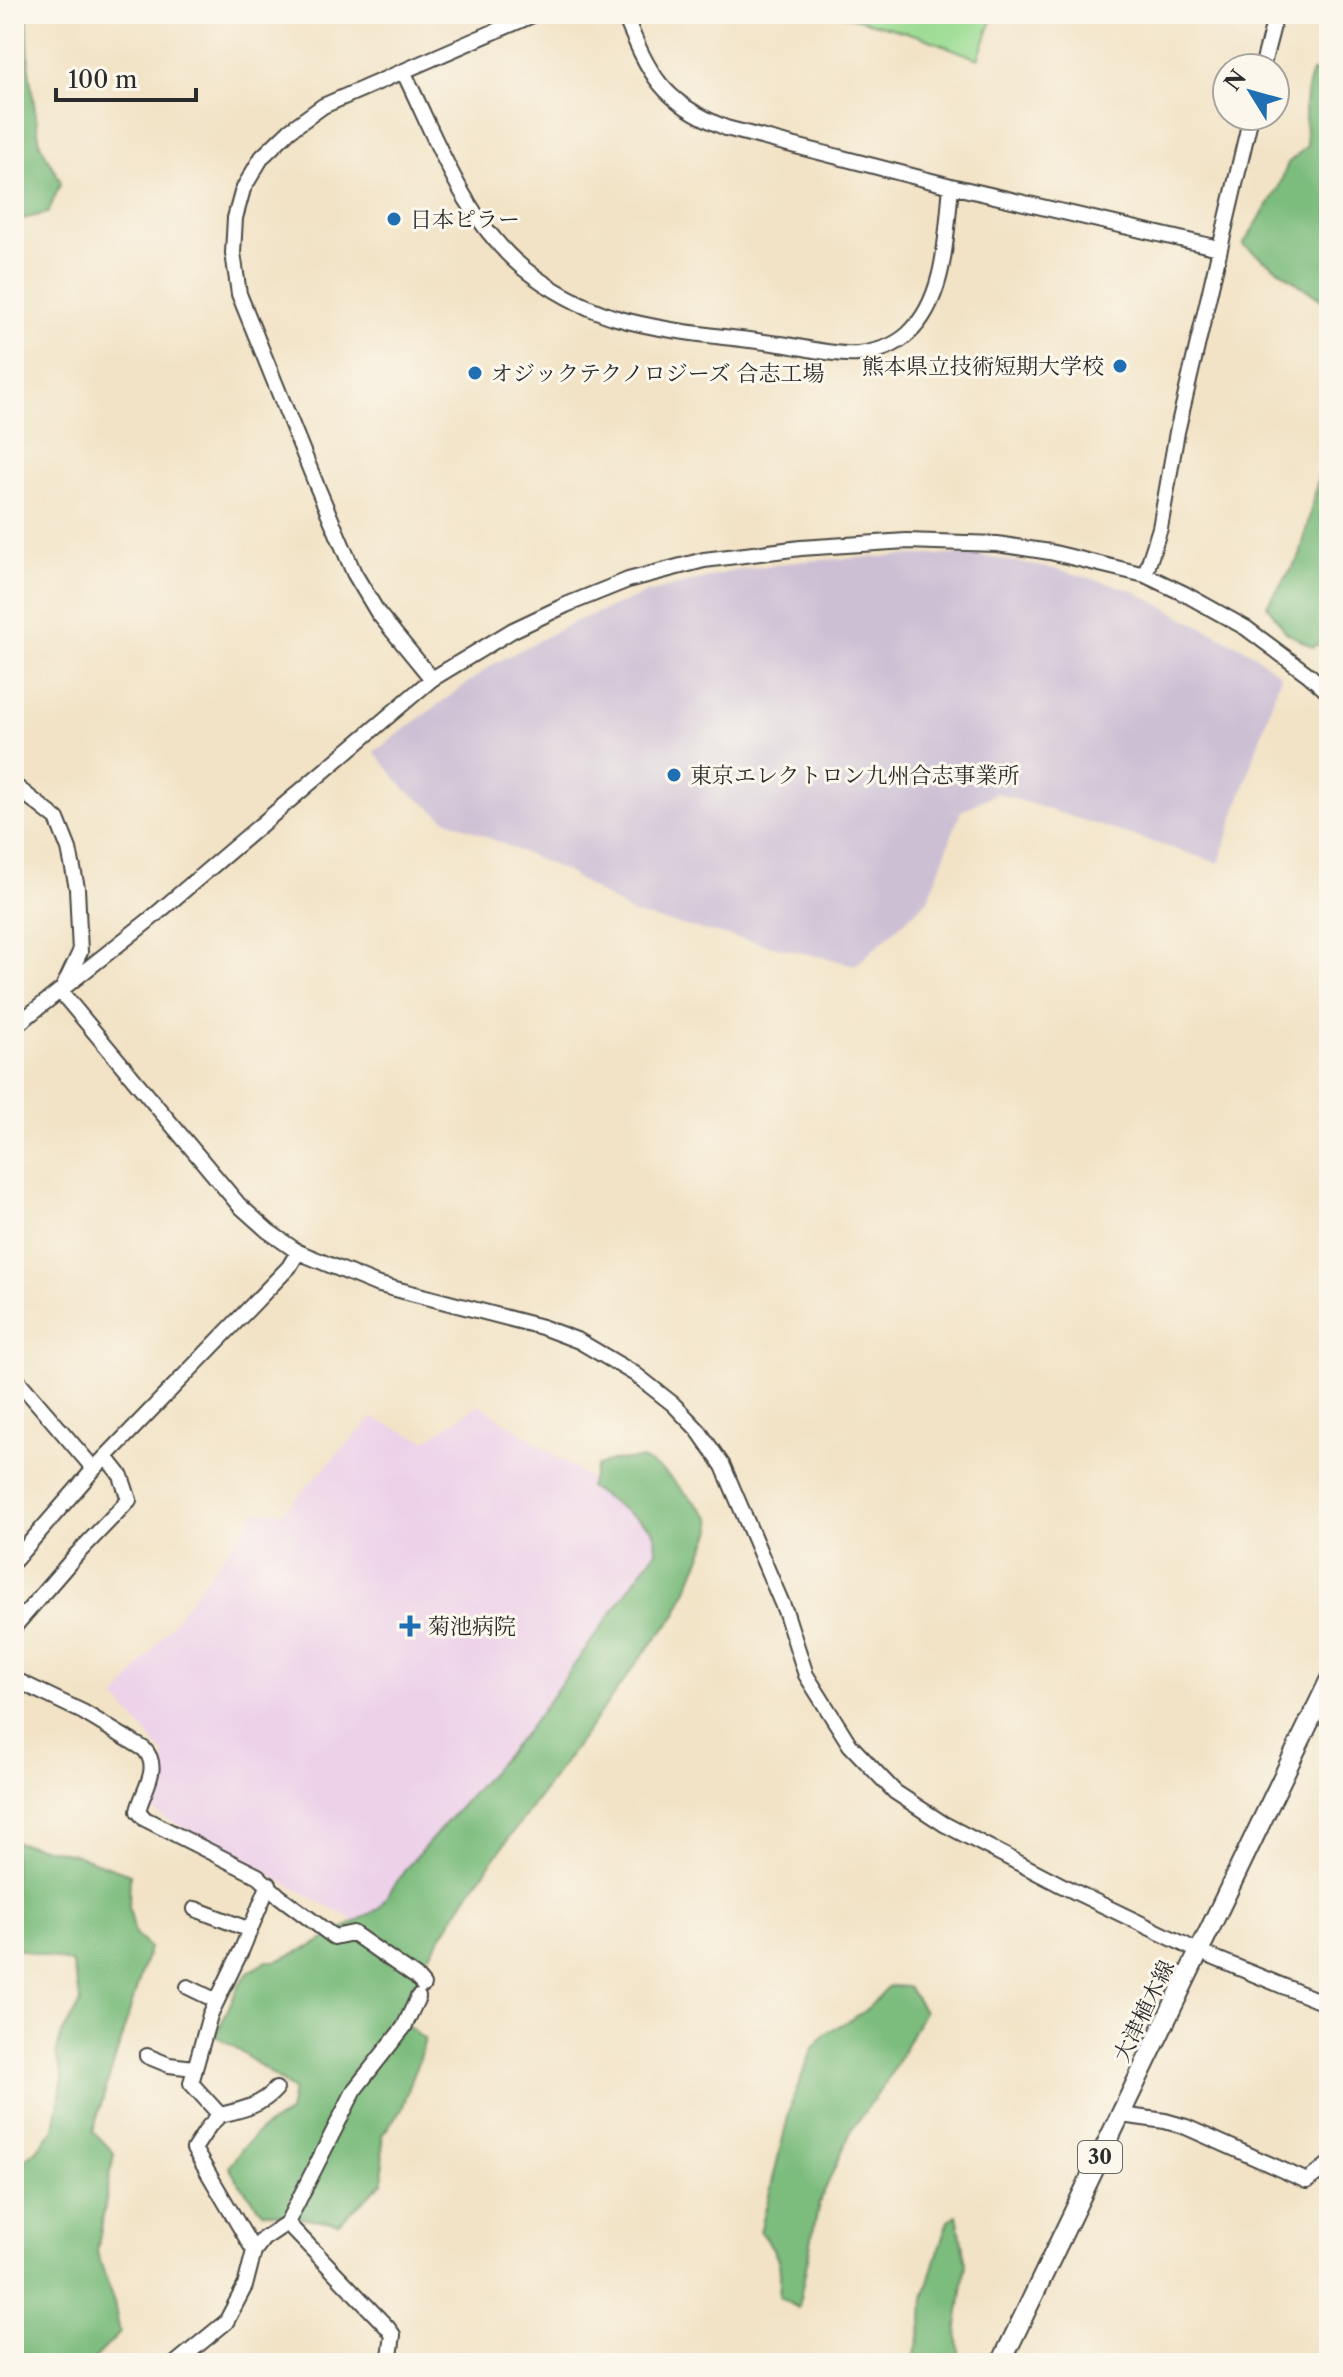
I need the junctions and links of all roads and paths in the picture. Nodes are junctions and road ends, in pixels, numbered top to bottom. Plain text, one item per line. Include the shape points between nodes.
1 (535, 14) edge
2 (624, 14) edge
3 (1276, 14) edge
4 (1266, 52) edge
5 (404, 73) junction
6 (1247, 132) edge
7 (951, 186) junction
8 (1219, 248) junction
9 (1145, 575) junction
10 (432, 679) junction
11 (1329, 693) edge
12 (14, 785) edge
13 (61, 992) junction
14 (14, 1027) edge
15 (298, 1252) junction
16 (14, 1376) edge
17 (106, 1457) junction
18 (94, 1469) junction
19 (14, 1561) edge
20 (14, 1627) edge
21 (14, 1679) edge
22 (1329, 1681) edge
23 (269, 1884) junction
24 (195, 1909) dead end
25 (250, 1930) junction
26 (1200, 1952) junction
27 (188, 1987) dead end
28 (214, 1999) junction
29 (1329, 2005) edge
30 (199, 2012) dead end
31 (147, 2056) dead end
32 (194, 2068) junction
33 (276, 2089) dead end
34 (220, 2115) junction
35 (1121, 2115) junction
36 (1329, 2164) edge
37 (287, 2223) junction
38 (254, 2251) junction
39 (176, 2363) edge
40 (389, 2363) edge
41 (1001, 2363) edge

1 - 5 street
2 - 7 street via 642,58 666,93 693,115
3 - 4 street
5 - 7 street via 483,226 523,268 611,316 672,330 856,354 889,347 926,314 935,292
5 - 10 street via 323,106 262,157 243,189 233,253 239,294 354,573 378,613
6 - 8 street
7 - 8 street
8 - 9 street via 1160,528
9 - 10 street via 1050,552 954,541 858,543 704,560 628,580 566,605
9 - 11 street via 1246,628
10 - 13 street
12 - 13 street via 57,819 69,849 80,952
13 - 14 street
13 - 15 street via 239,1205
15 - 17 street
15 - 26 street via 376,1284 542,1327 579,1341 635,1374 698,1430 723,1466 786,1613 806,1675 850,1745 895,1792 944,1824
16 - 18 street
17 - 18 street
17 - 20 street via 121,1476 129,1500
18 - 19 street
21 - 23 street via 83,1712 151,1756 154,1768 138,1811 145,1819
22 - 26 main road, 大津植木線 / 30
23 - 25 street
23 - 37 street via 334,1937 353,1933 416,1977 420,1991 404,2027 355,2089
24 - 25 street
25 - 28 street
26 - 29 street
26 - 35 main road, 大津植木線 / 30
27 - 28 street
28 - 30 street
28 - 32 street
31 - 32 street
32 - 34 street via 191,2083
33 - 34 street via 250,2108
34 - 38 street via 194,2149
35 - 36 street via 1186,2127 1307,2181
35 - 41 main road, 大津植木線 / 30
37 - 38 street
37 - 40 street via 393,2335
38 - 39 street via 245,2286 226,2322

